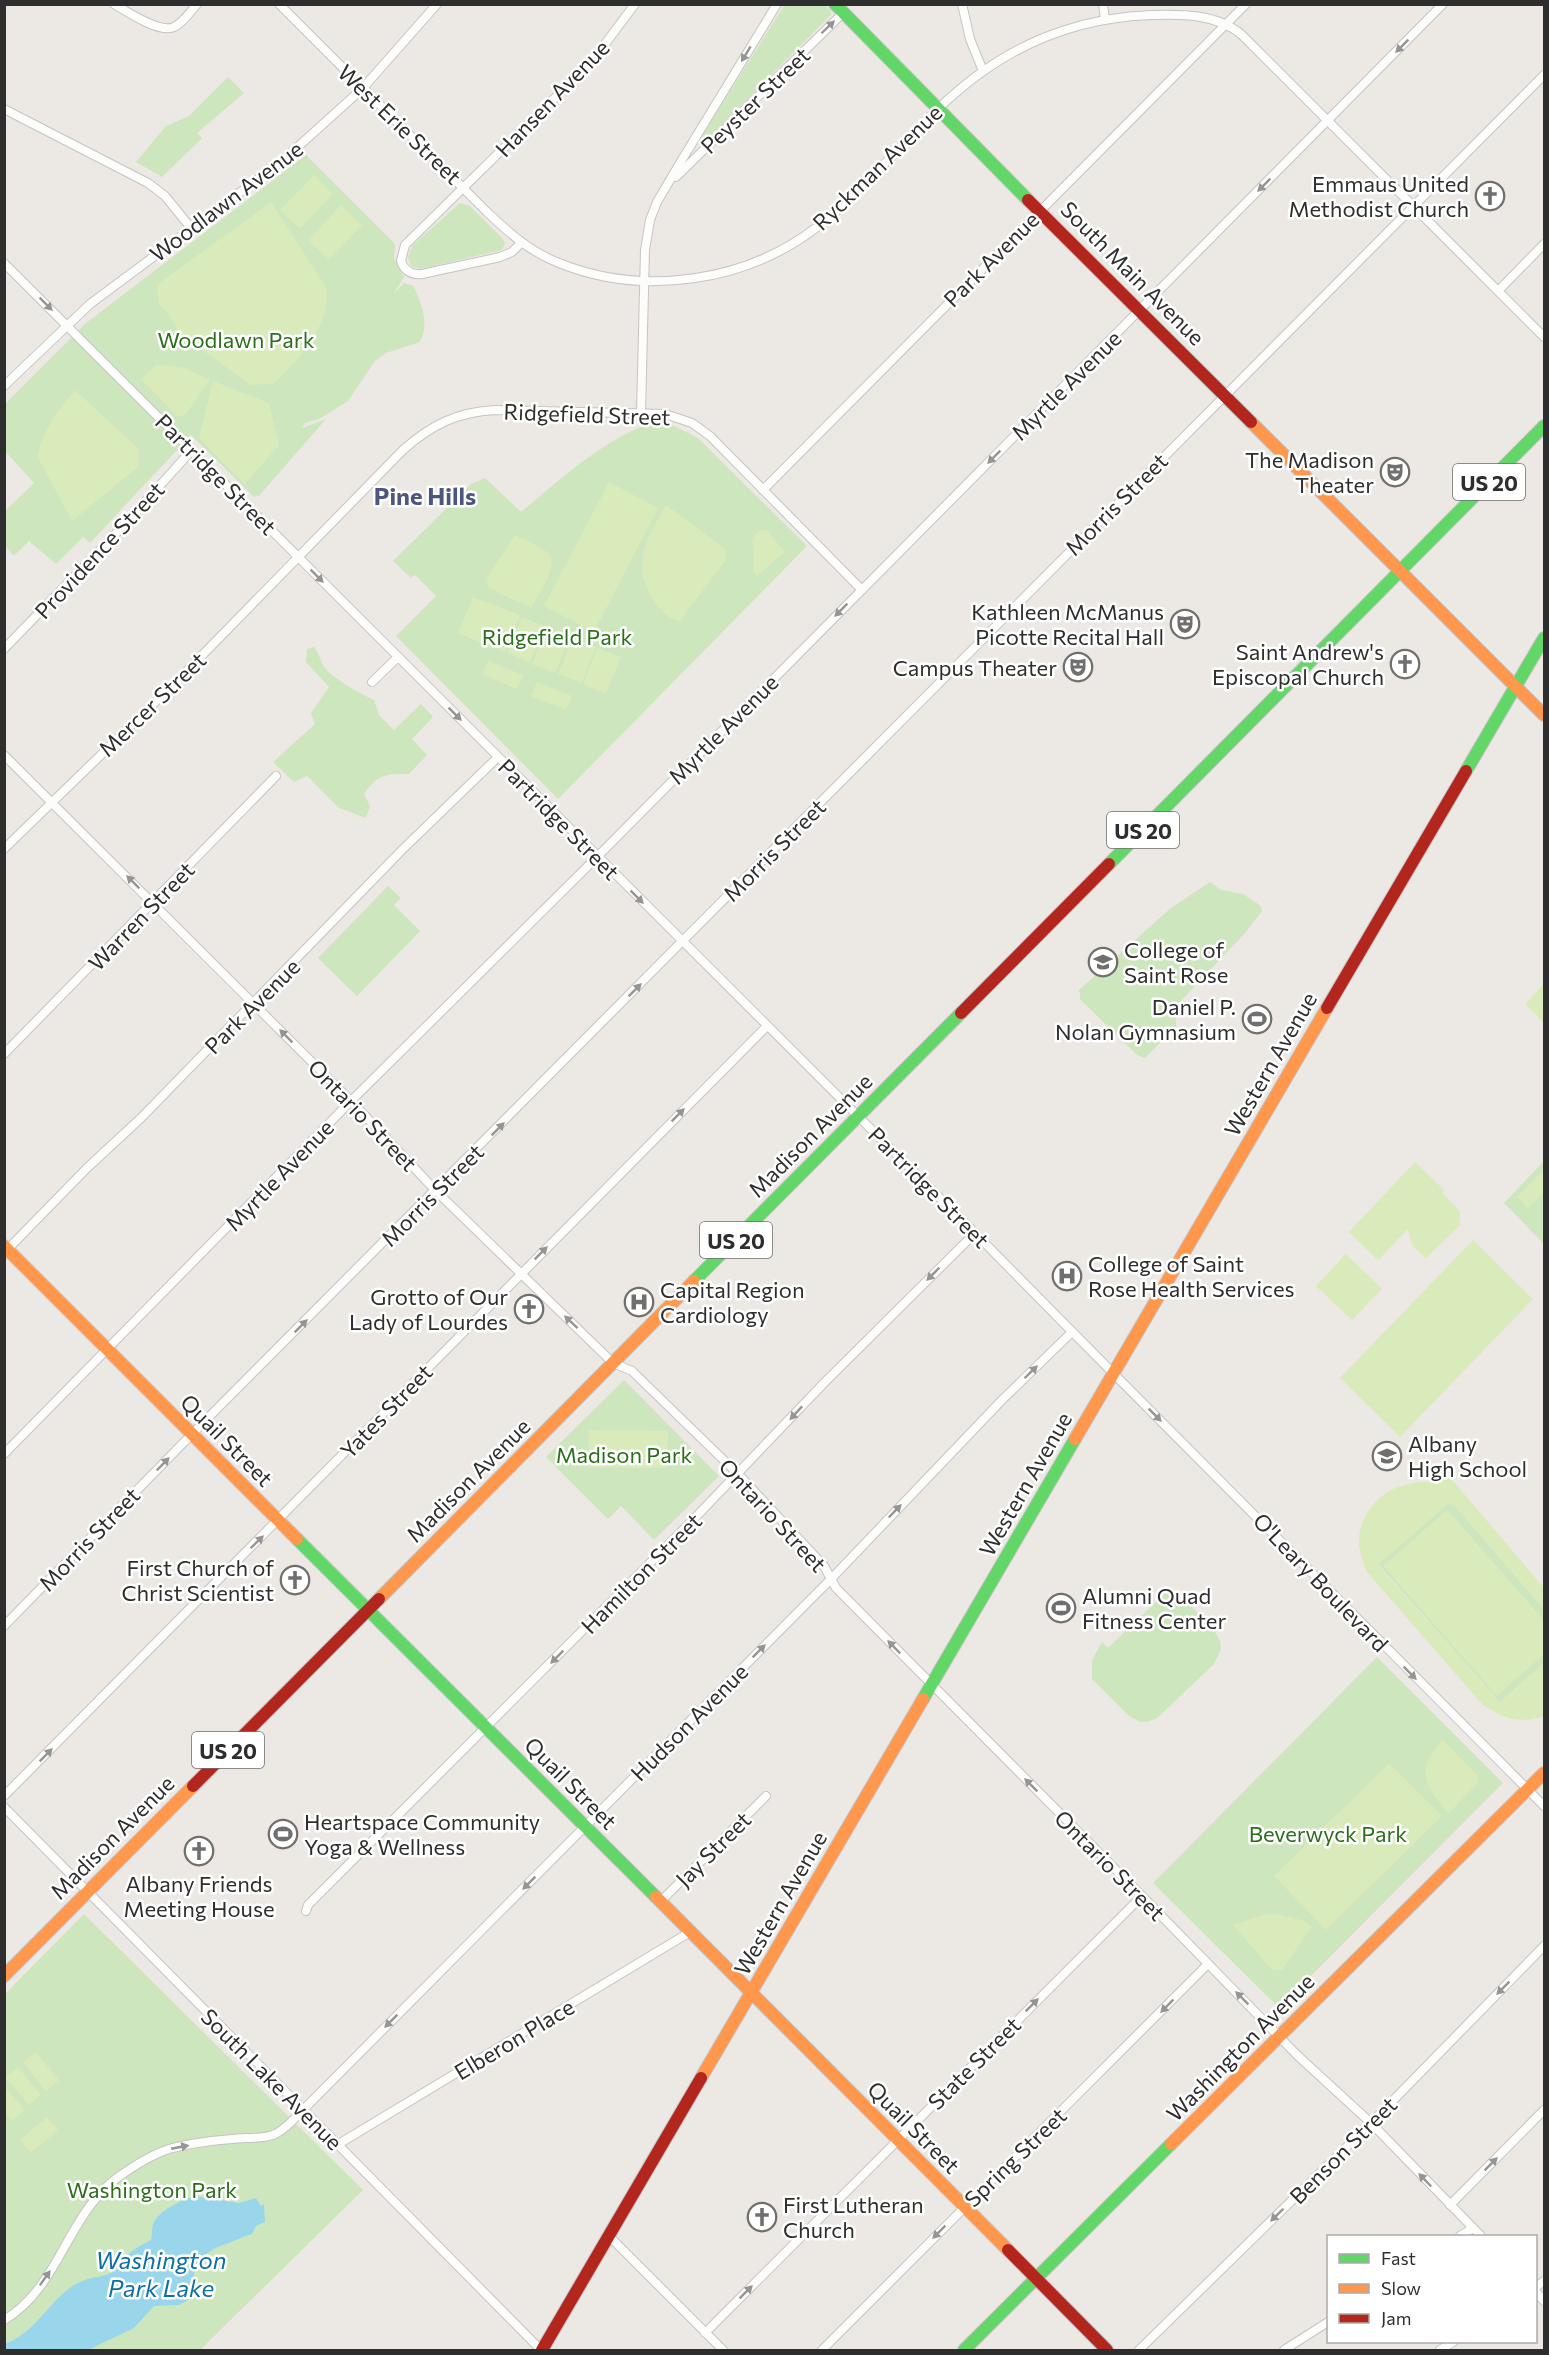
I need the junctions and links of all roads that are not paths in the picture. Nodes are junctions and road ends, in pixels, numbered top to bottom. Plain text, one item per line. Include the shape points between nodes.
1 (114, 4) edge
2 (197, 4) edge
3 (279, 4) edge
4 (437, 4) edge
5 (635, 4) edge
6 (777, 4) edge
7 (962, 4) edge
8 (1103, 4) edge
9 (1246, 4) edge
10 (1443, 4) edge
11 (839, 9) edge
12 (1105, 19) junction
13 (1227, 24) junction
14 (983, 71) junction
15 (1545, 75) edge
16 (363, 88) junction
17 (4, 109) edge
18 (938, 109) junction
19 (1328, 121) junction
20 (667, 186) junction
21 (465, 188) junction
22 (1414, 206) junction
23 (1040, 210) junction
24 (191, 228) junction
25 (521, 243) junction
26 (1545, 244) edge
27 (4, 263) edge
28 (644, 281) junction
29 (1498, 290) junction
30 (1140, 310) junction
31 (66, 325) junction
32 (1545, 337) edge
33 (4, 386) edge
34 (1224, 395) junction
35 (641, 413) junction
36 (1545, 426) edge
37 (192, 450) junction
38 (763, 490) junction
39 (299, 558) junction
40 (1401, 570) junction
41 (862, 590) junction
42 (1545, 638) edge
43 (4, 650) edge
44 (398, 657) junction
45 (372, 682) dead end
46 (1516, 686) junction
47 (1545, 714) edge
48 (4, 755) edge
49 (498, 757) junction
50 (276, 776) dead end
51 (52, 801) junction
52 (4, 849) edge
53 (597, 857) junction
54 (154, 903) junction
55 (682, 942) junction
56 (253, 1003) junction
57 (767, 1026) junction
58 (4, 1054) edge
59 (351, 1101) junction
60 (858, 1117) junction
61 (436, 1191) junction
62 (975, 1233) junction
63 (6, 1249) edge
64 (520, 1274) junction
65 (1072, 1332) junction
66 (107, 1351) junction
67 (613, 1363) junction
68 (1113, 1375) junction
69 (192, 1434) junction
70 (4, 1454) edge
71 (738, 1474) junction
72 (278, 1521) junction
73 (831, 1579) junction
74 (368, 1610) junction
75 (4, 1626) edge
76 (931, 1685) junction
77 (487, 1727) junction
78 (1545, 1773) edge
79 (1528, 1790) junction
80 (4, 1796) edge
81 (766, 1796) dead end
82 (1545, 1806) edge
83 (4, 1807) edge
84 (585, 1827) junction
85 (88, 1892) junction
86 (1142, 1896) junction
87 (660, 1902) junction
88 (306, 1911) dead end
89 (690, 1932) junction
90 (1545, 1946) edge
91 (1208, 1964) junction
92 (4, 1976) edge
93 (751, 1993) junction
94 (1280, 2037) junction
95 (303, 2110) junction
96 (1545, 2110) edge
97 (1371, 2123) junction
98 (897, 2140) junction
99 (337, 2145) junction
100 (1450, 2205) junction
101 (964, 2206) junction
102 (1473, 2228) junction
103 (1462, 2235) edge
104 (1480, 2235) edge
105 (609, 2236) junction
106 (1036, 2280) junction
107 (4, 2320) edge
108 (1327, 2323) edge
109 (705, 2333) junction
110 (541, 2350) edge
111 (723, 2350) edge
112 (822, 2350) edge
113 (964, 2350) edge
114 (1107, 2350) edge
115 (1139, 2350) edge
116 (1284, 2350) edge

1 - 2 street via 168,29
3 - 16 street, West Erie Street
4 - 16 street, Woodlawn Avenue
5 - 21 street, Hansen Avenue via 568,85
6 -> 20 street, Peyster Street
7 - 14 street
8 - 12 street
9 - 13 street, Park Avenue
10 -> 19 street, Myrtle Avenue
11 - 18 street, South Main Avenue
20 -> 11 street, Peyster Street
12 - 13 street, Ryckman Avenue via 1172,15
12 - 14 street, Ryckman Avenue via 1046,37
13 - 19 street
13 - 23 street, Park Avenue
14 - 18 street, Ryckman Avenue
15 - 22 street, Morris Street
16 - 21 street, West Erie Street
16 - 24 street, Woodlawn Avenue via 281,162
17 - 24 street via 148,183 165,196
18 - 23 street, South Main Avenue
18 - 28 street, Ryckman Avenue via 838,209 776,253 712,276
19 - 22 street
19 -> 30 street, Myrtle Avenue
20 - 28 street, Peyster Street via 648,228
21 - 25 street, West Erie Street
21 - 25 street via 405,245 401,257 404,268 422,274 505,256
22 - 29 street
22 - 34 street, Morris Street
23 - 30 street, South Main Avenue
23 - 38 street, Park Avenue
24 - 31 street, Woodlawn Avenue
25 - 28 street, Ryckman Avenue via 573,268
26 - 29 street
27 -> 31 street, Partridge Street
28 - 35 street, Peyster Street
29 - 32 street
30 - 34 street, South Main Avenue
30 -> 41 street, Myrtle Avenue
31 - 33 street, Woodlawn Avenue
31 - 37 street, Partridge Street
34 - 40 street, South Main Avenue
34 - 55 street, Morris Street
35 - 38 street, Ridgefield Street via 672,415 698,427
35 - 39 street, Ridgefield Street via 495,410 449,418 403,450
36 - 40 street, Madison Avenue / US 20
37 - 39 street, Partridge Street
37 - 43 street, Providence Street
38 - 41 street, Ridgefield Street
39 -> 44 street, Partridge Street
39 - 51 street, Mercer Street
40 - 46 street, South Main Avenue
40 - 60 street, Madison Avenue / US 20
41 -> 53 street, Myrtle Avenue
42 - 46 street, Western Avenue
44 - 45 street
44 -> 49 street, Partridge Street
46 - 47 street, South Main Avenue
46 - 68 street, Western Avenue
48 - 51 street, Ontario Street
49 - 53 street, Partridge Street
49 - 56 street, Park Avenue
50 - 54 street, Warren Street
51 - 52 street, Mercer Street
54 -> 51 street, Ontario Street
53 -> 55 street, Partridge Street
53 - 59 street, Myrtle Avenue
54 - 56 street, Ontario Street
54 - 58 street, Warren Street
55 - 57 street, Partridge Street
61 -> 55 street, Morris Street
59 -> 56 street, Ontario Street
56 - 63 street, Park Avenue
57 - 60 street, Partridge Street
64 -> 57 street, Yates Street
59 - 61 street, Ontario Street
59 - 66 street, Myrtle Avenue
60 - 62 street, Partridge Street
60 - 67 street, Madison Avenue / US 20
61 - 64 street, Ontario Street
69 -> 61 street, Morris Street
62 - 65 street, Partridge Street
62 -> 71 street, Hamilton Street
63 - 66 street, Quail Street
67 -> 64 street, Ontario Street
64 - 72 street, Yates Street
65 - 68 street, Partridge Street
73 -> 65 street, Hudson Avenue
66 - 69 street, Quail Street
66 - 70 street, Myrtle Avenue
67 - 71 street, Ontario Street via 632,1371
67 - 74 street, Madison Avenue / US 20
68 - 76 street, Western Avenue
68 -> 79 street, O'Leary Boulevard
69 - 72 street, Quail Street
75 -> 69 street, Morris Street
71 - 73 street, Ontario Street via 824,1566
71 -> 77 street, Hamilton Street
72 - 74 street, Quail Street
80 -> 72 street, Yates Street
76 -> 73 street, Ontario Street
84 -> 73 street, Hudson Avenue
74 - 77 street, Quail Street
74 - 85 street, Madison Avenue / US 20
86 -> 76 street, Ontario Street
76 - 93 street, Western Avenue
77 - 84 street, Quail Street
77 - 88 street, Hamilton Street
78 - 79 street, Washington Avenue
79 - 82 street
79 - 94 street, Washington Avenue
81 - 87 street, Jay Street
83 - 85 street, South Lake Avenue
84 - 87 street, Quail Street
84 -> 95 street, Hudson Avenue
85 - 92 street, Madison Avenue / US 20
85 - 95 street, South Lake Avenue
86 - 91 street, Ontario Street
98 -> 86 street, State Street
87 - 89 street, Quail Street
89 - 93 street, Quail Street
89 - 99 street, Elberon Place
90 -> 97 street, Benson Street
94 -> 91 street, Ontario Street
91 -> 101 street, Spring Street
93 - 98 street, Quail Street
93 - 105 street, Western Avenue
94 - 97 street, Ontario Street
94 - 106 street, Washington Avenue
95 - 99 street, South Lake Avenue
107 -> 95 street, Hudson Avenue via 24,2306 48,2274 81,2216 116,2179 168,2149 272,2135
100 -> 96 street
100 -> 97 street, Ontario Street
97 -> 115 street, Benson Street
98 - 101 street, Quail Street
109 -> 98 street, State Street
99 - 110 street, South Lake Avenue
100 - 102 street, Ontario Street
101 - 106 street, Quail Street
101 -> 112 street, Spring Street
102 - 103 street
102 - 104 street, Ontario Street
105 - 109 street
105 - 110 street, Western Avenue
106 - 113 street, Washington Avenue
106 - 114 street, Quail Street
108 - 116 street
109 - 111 street

